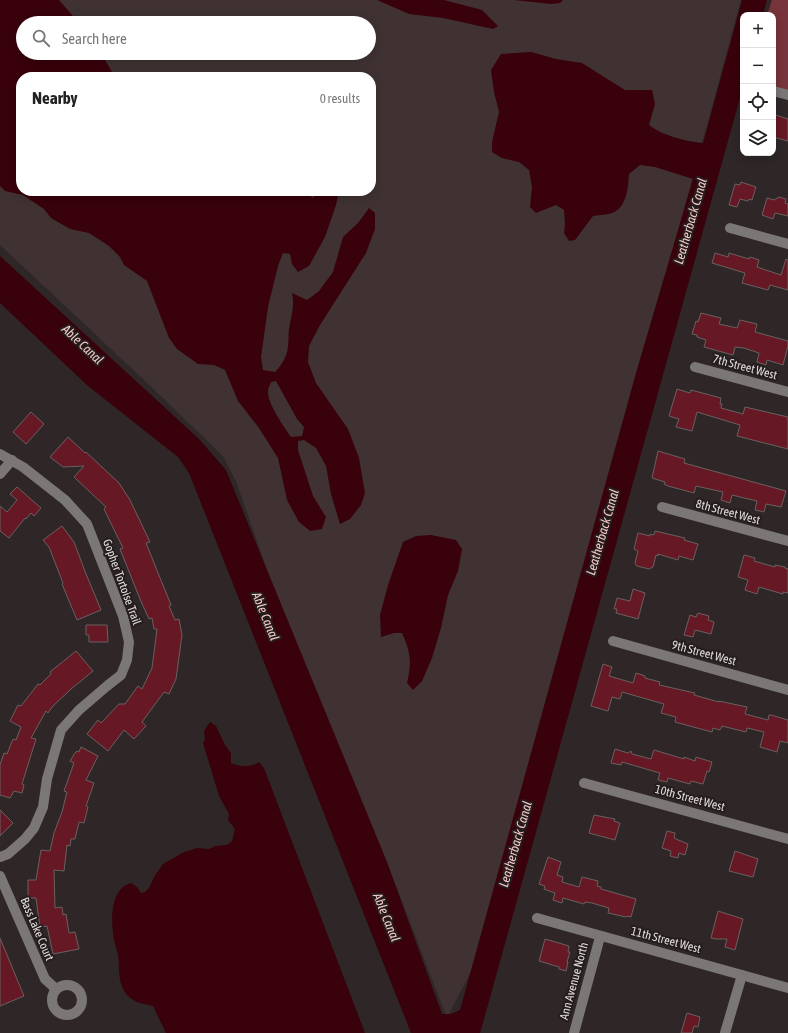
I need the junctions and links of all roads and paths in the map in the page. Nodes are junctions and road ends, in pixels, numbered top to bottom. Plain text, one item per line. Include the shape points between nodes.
1 (776, 92) edge
2 (788, 95) edge
3 (730, 228) dead end
4 (788, 244) edge
5 (695, 367) dead end
6 (788, 392) edge
7 (0, 454) edge
8 (12, 460) junction
9 (0, 474) edge
10 (662, 507) dead end
11 (788, 542) edge
12 (613, 641) dead end
13 (788, 690) edge
14 (584, 783) dead end
15 (788, 839) edge
16 (0, 857) edge
17 (0, 876) edge
18 (537, 918) dead end
19 (600, 936) junction
20 (742, 975) junction
21 (788, 988) edge
22 (56, 989) dead end
23 (574, 1033) edge
24 (725, 1033) edge

1 - 2 street
3 - 4 street
5 - 6 street, 7th Street West
7 - 8 street, Gopher Tortoise Trail
8 - 9 street
8 - 16 street, Gopher Tortoise Trail via 66,500 87,524 123,616 129,642 127,660 121,675 79,710 61,730 47,778 43,807 34,828 25,840 8,854
10 - 11 street, 8th Street West
12 - 13 street, 9th Street West
14 - 15 street, 10th Street West
17 - 22 street, Bass Lake Court via 45,979
18 - 19 street, 11th Street West
19 - 20 street, 11th Street West
19 - 23 street, Ann Avenue North
20 - 21 street, 11th Street West
20 - 24 street

